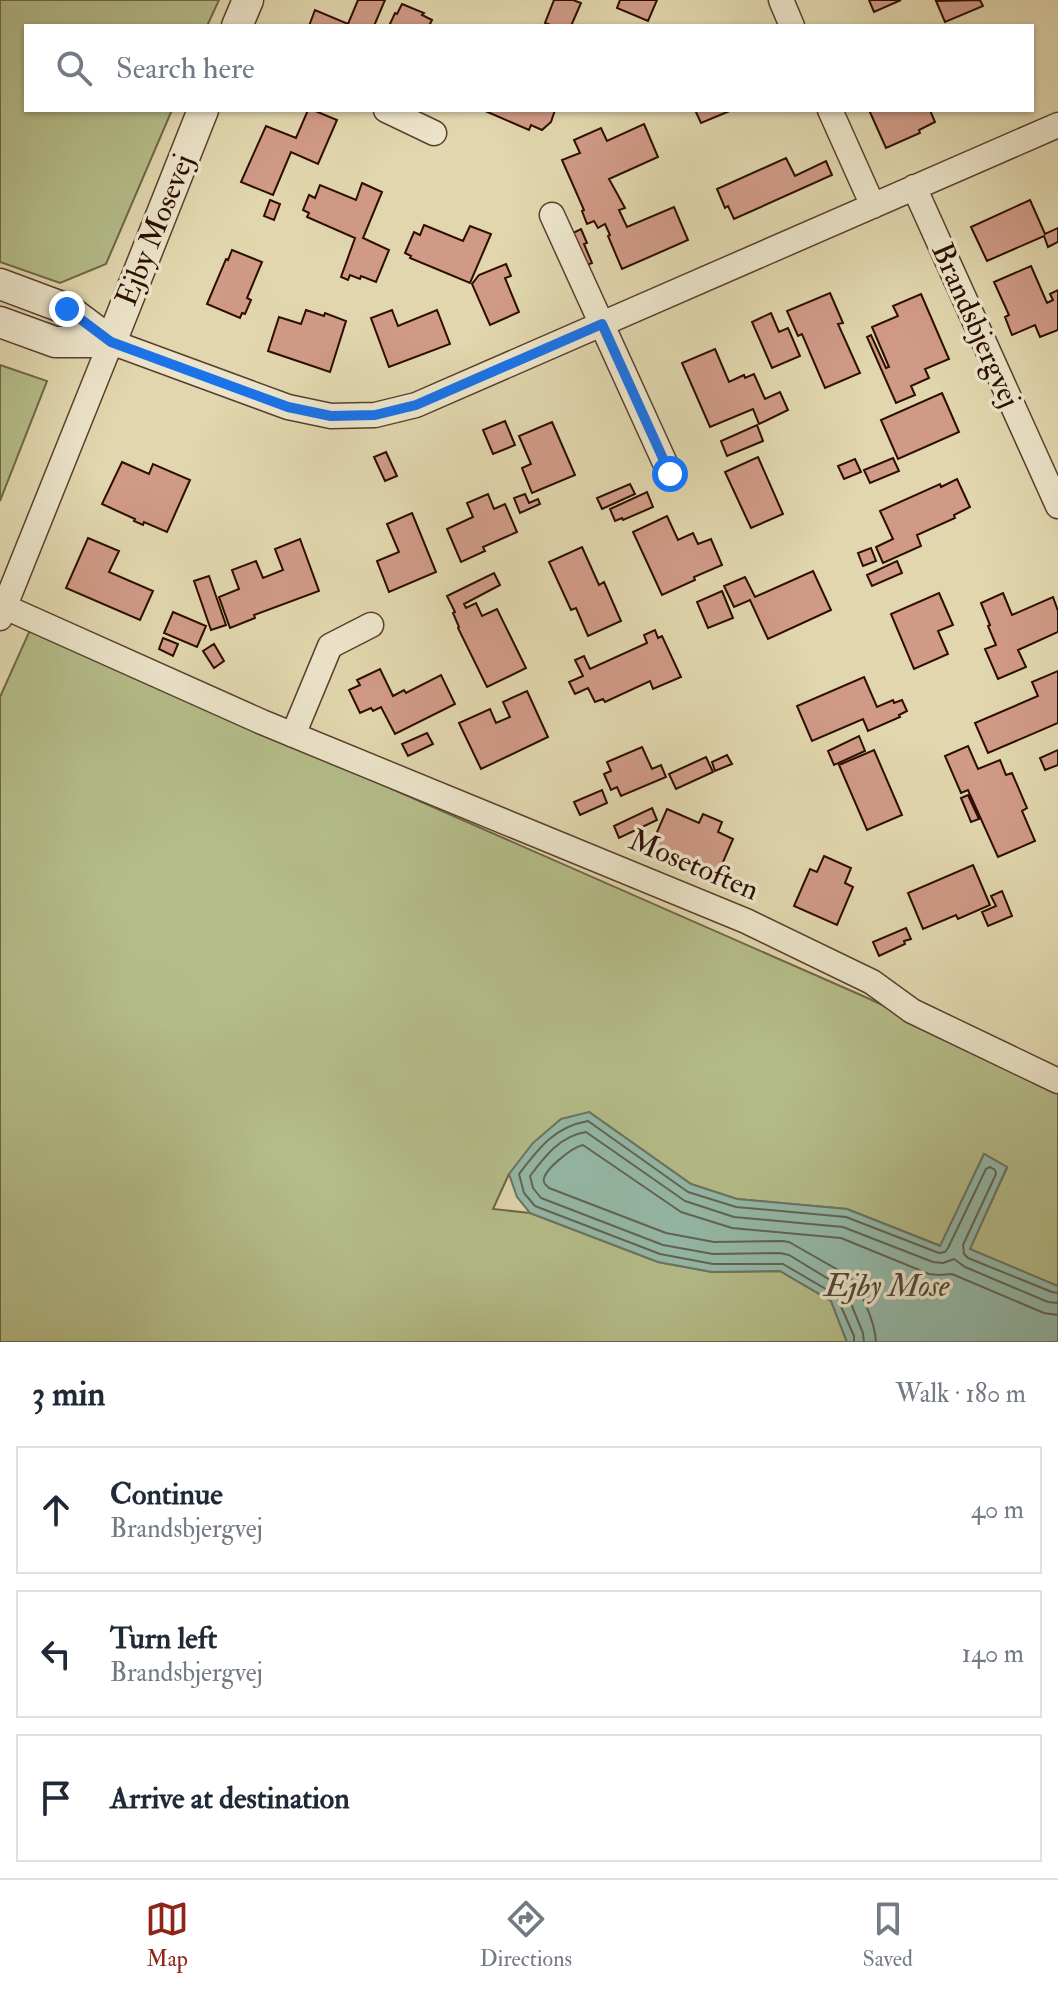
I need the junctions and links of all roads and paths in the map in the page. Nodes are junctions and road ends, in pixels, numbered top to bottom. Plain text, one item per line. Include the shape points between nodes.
1 (248, 0) edge
2 (781, 0) edge
3 (238, 24) edge
4 (791, 24) edge
5 (202, 112) edge
6 (390, 112) edge
7 (831, 112) edge
8 (1058, 125) edge
9 (434, 133) dead end
10 (914, 187) junction
11 (873, 206) junction
12 (552, 215) dead end
13 (0, 284) edge
14 (0, 322) edge
15 (602, 324) junction
16 (111, 342) junction
17 (670, 474) dead end
18 (1058, 506) edge
19 (2, 613) edge
20 (371, 625) dead end
21 (293, 735) junction
22 (1058, 1081) edge

1 - 3 street
2 - 4 street
5 - 16 street, Ejby Mosevej
6 - 9 street
7 - 11 street
8 - 10 street
10 - 11 street
10 - 18 street, Brandsbjergvej
11 - 15 street
12 - 15 street
13 - 16 street via 67,309
14 - 16 street via 55,342
15 - 16 street via 416,405 375,415 331,416 288,407
15 - 17 street
16 - 19 street, Ejby Mosevej
19 - 21 street, Mosetoften
20 - 21 street via 330,646
21 - 22 street, Mosetoften via 746,921 872,982 912,1011

